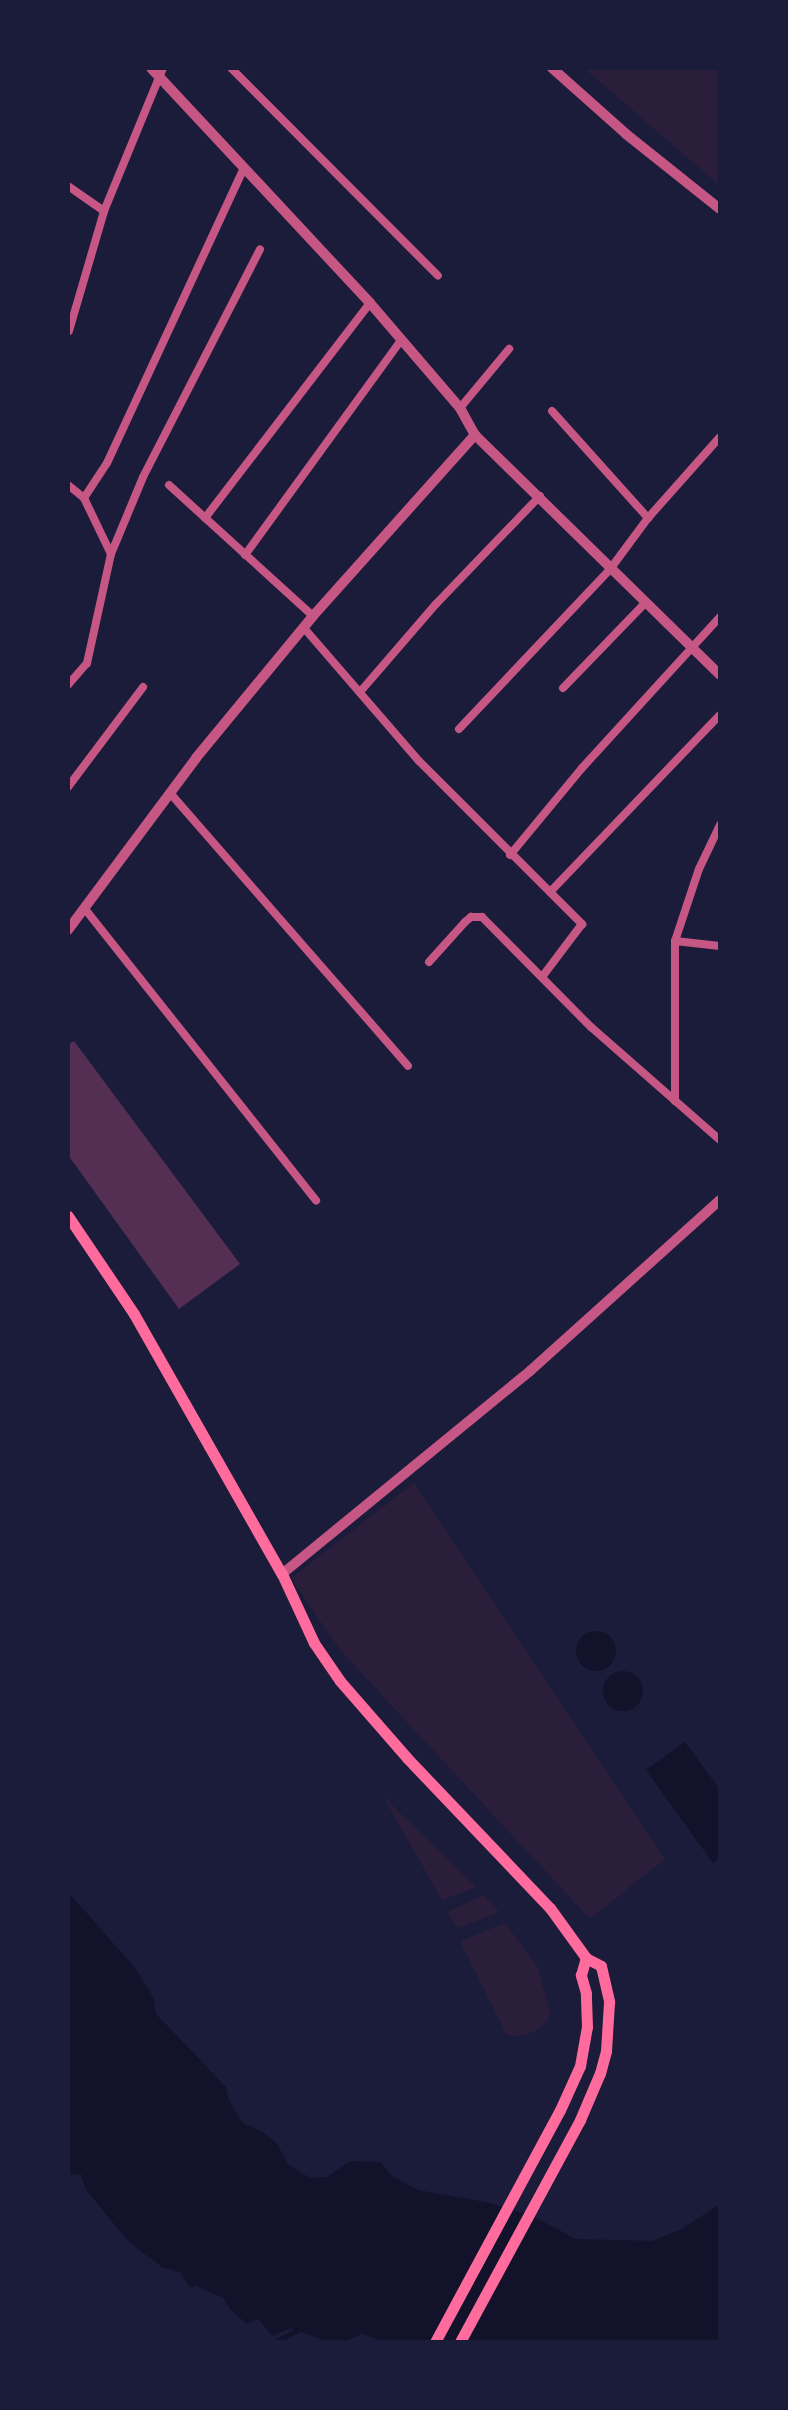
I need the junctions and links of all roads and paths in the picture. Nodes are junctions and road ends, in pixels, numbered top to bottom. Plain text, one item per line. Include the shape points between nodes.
1 (231, 68) edge
2 (552, 68) edge
3 (157, 71) edge
4 (243, 170) junction
5 (68, 186) edge
6 (720, 209) edge
7 (104, 211) junction
8 (260, 249) dead end
9 (438, 276) dead end
10 (370, 303) junction
11 (69, 331) edge
12 (400, 342) junction
13 (509, 349) dead end
14 (460, 408) junction
15 (552, 411) dead end
16 (475, 435) junction
17 (720, 437) edge
18 (68, 485) edge
19 (169, 485) dead end
20 (540, 496) junction
21 (84, 498) junction
22 (205, 518) junction
23 (648, 518) junction
24 (111, 554) junction
25 (245, 555) junction
26 (611, 568) junction
27 (645, 603) junction
28 (313, 616) junction
29 (720, 617) edge
30 (304, 628) junction
31 (692, 648) junction
32 (720, 675) edge
33 (68, 685) edge
34 (143, 687) dead end
35 (563, 688) dead end
36 (360, 692) junction
37 (720, 715) edge
38 (459, 729) dead end
39 (68, 787) edge
40 (170, 793) junction
41 (720, 825) edge
42 (510, 855) junction
43 (550, 892) junction
44 (85, 909) junction
45 (68, 930) edge
46 (675, 941) junction
47 (720, 946) edge
48 (429, 962) dead end
49 (542, 977) junction
50 (408, 1066) dead end
51 (675, 1101) junction
52 (720, 1140) edge
53 (316, 1200) dead end
54 (720, 1200) edge
55 (68, 1216) edge
56 (282, 1574) junction
57 (586, 1958) junction
58 (435, 2342) edge
59 (460, 2342) edge

1 - 9 street
2 - 6 street
3 - 4 street
3 - 7 street
4 - 10 street
4 - 21 street via 107,463
5 - 7 street
7 - 11 street
8 - 24 street via 143,477
10 - 12 street
10 - 22 street
12 - 14 street
12 - 25 street
13 - 14 street
14 - 16 street
15 - 23 street
16 - 20 street
16 - 28 street
17 - 23 street
18 - 21 street
19 - 22 street
20 - 26 street
20 - 36 street
21 - 24 street
22 - 25 street
23 - 26 street
24 - 33 street via 87,663
25 - 28 street
26 - 27 street
26 - 38 street
27 - 31 street
27 - 35 street
28 - 30 street
29 - 31 street
30 - 36 street
30 - 40 street
31 - 32 street
31 - 42 street
34 - 39 street
36 - 42 street
37 - 43 street
40 - 44 street
40 - 50 street
41 - 46 street
42 - 43 street
43 - 49 street via 582,924
44 - 45 street
44 - 53 street
46 - 47 street
46 - 51 street
48 - 49 street via 476,916
49 - 51 street
51 - 52 street
54 - 56 street via 530,1371
55 - 56 main road via 134,1314
56 - 57 main road via 314,1643 340,1681 550,1908
57 - 58 main road via 581,1975 587,2003 585,2047 560,2110
57 - 59 main road via 601,1966 606,1982 609,2028 600,2073

